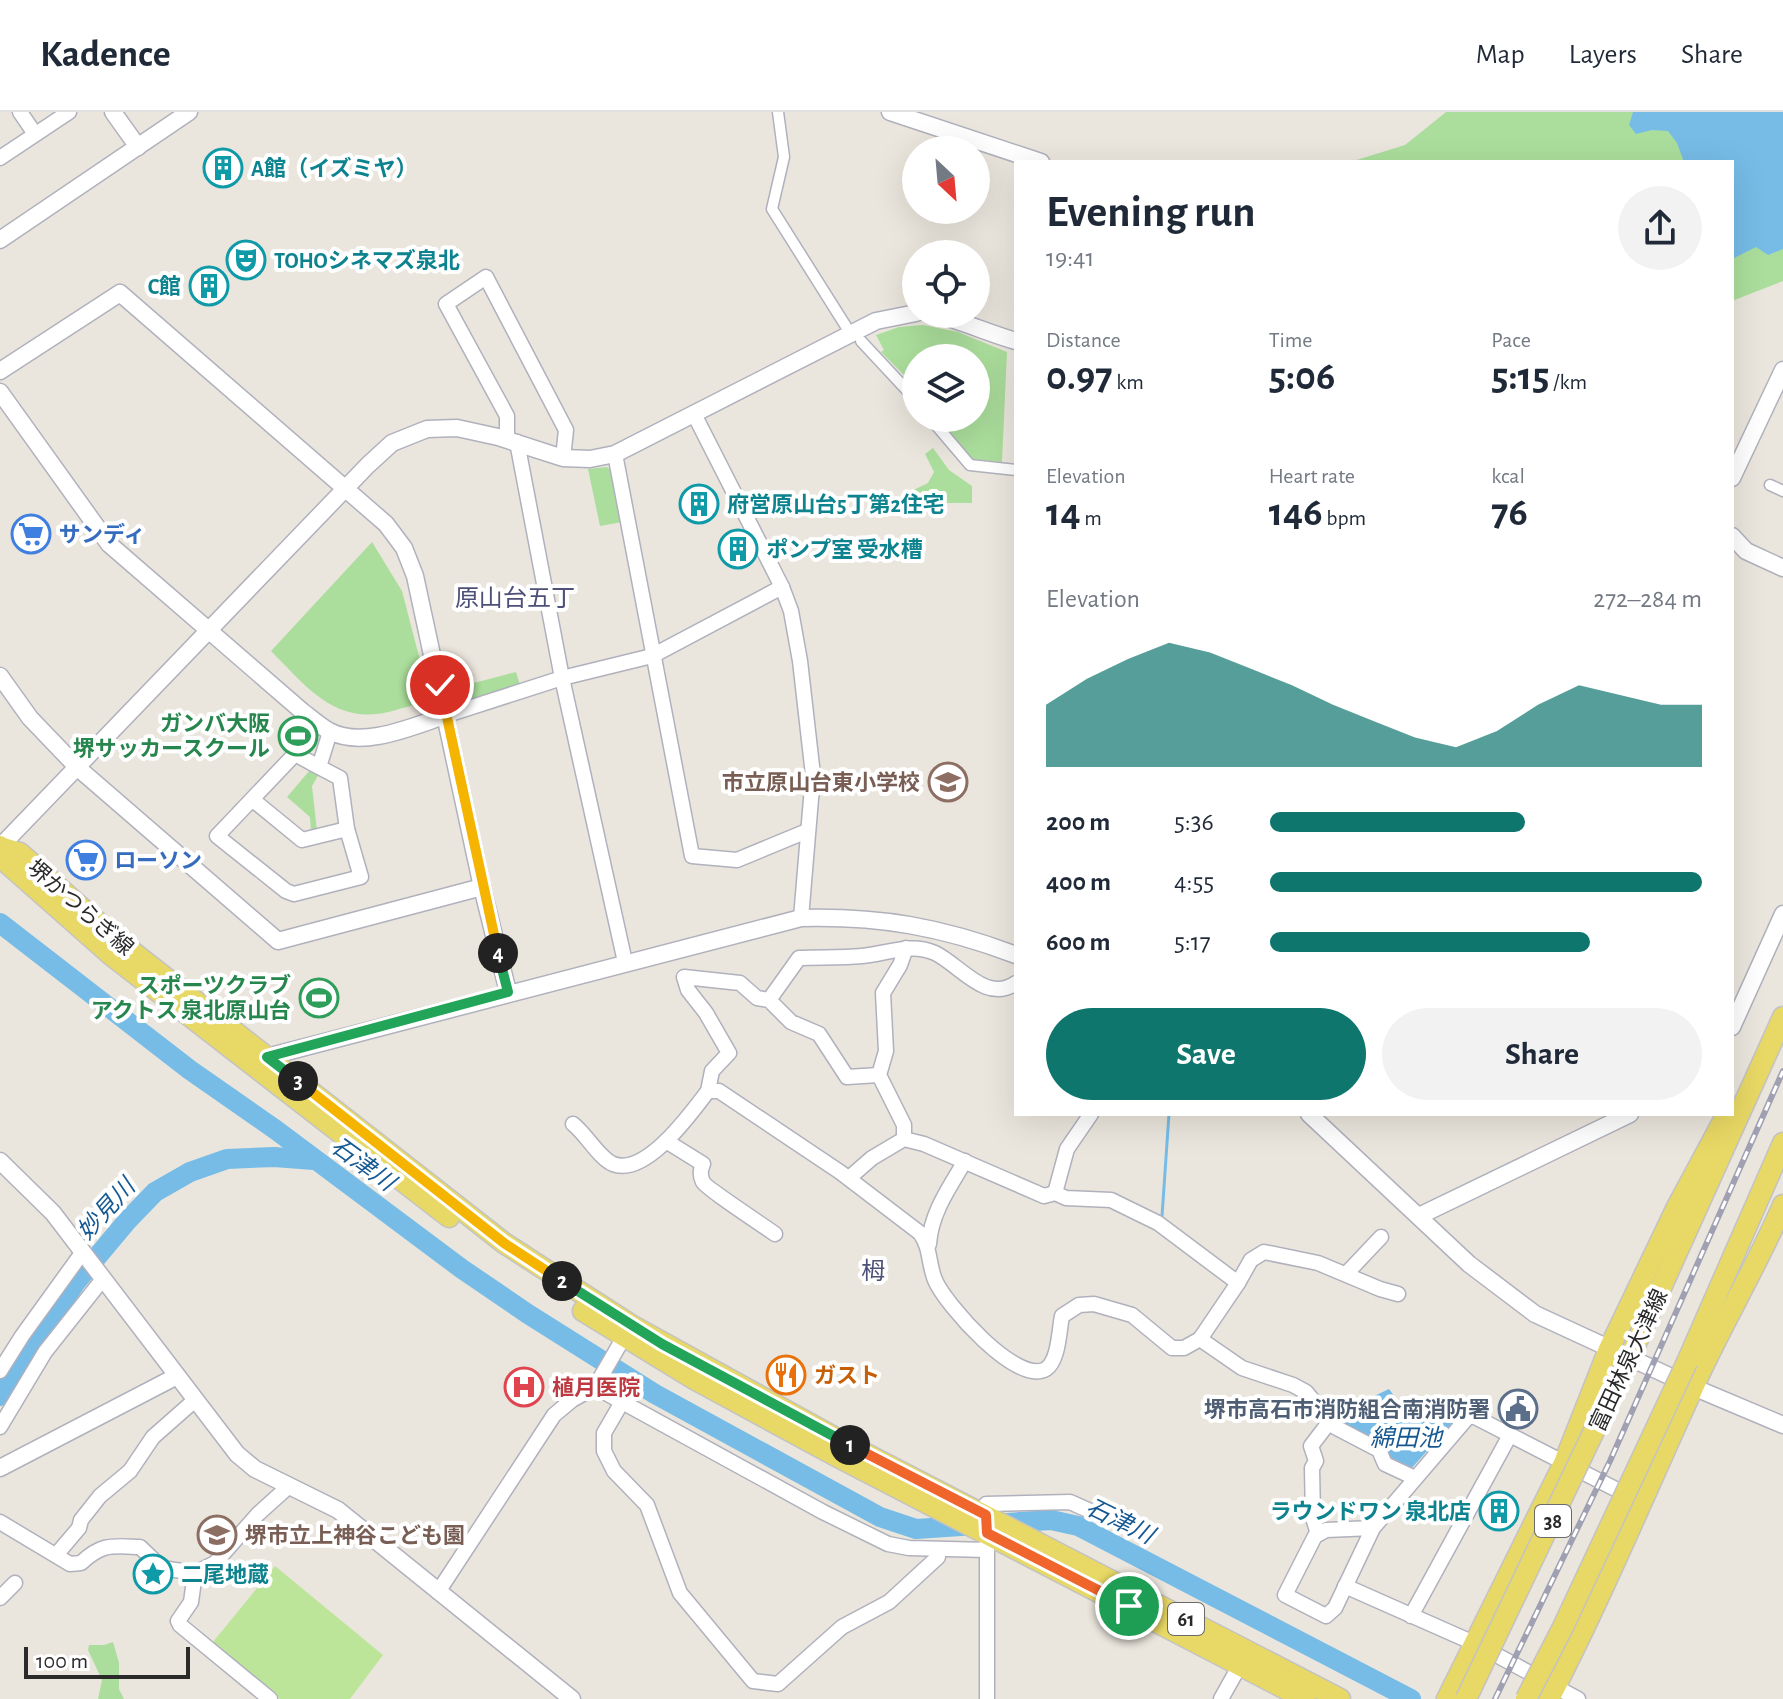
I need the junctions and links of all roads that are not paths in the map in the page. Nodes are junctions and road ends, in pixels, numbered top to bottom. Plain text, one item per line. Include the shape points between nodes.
1 (20, 112) edge
2 (69, 112) edge
3 (113, 112) edge
4 (189, 112) edge
5 (778, 112) edge
6 (890, 112) edge
7 (35, 134) junction
8 (138, 147) junction
9 (0, 158) edge
10 (1035, 160) edge
11 (0, 240) edge
12 (902, 316) edge
13 (847, 328) dead end
14 (978, 328) edge
15 (1014, 340) edge
16 (861, 341) dead end
17 (1783, 370) edge
18 (0, 371) edge
19 (902, 385) edge
20 (0, 392) edge
21 (694, 414) junction
22 (942, 432) edge
23 (512, 441) junction
24 (615, 454) junction
25 (563, 458) junction
26 (1014, 470) edge
27 (1734, 474) edge
28 (1770, 485) dead end
29 (346, 488) junction
30 (1783, 491) edge
31 (1734, 538) edge
32 (1783, 568) edge
33 (782, 587) junction
34 (208, 632) junction
35 (652, 656) junction
36 (0, 676) edge
37 (562, 678) junction
38 (447, 715) junction
39 (330, 732) junction
40 (319, 767) junction
41 (78, 768) junction
42 (253, 800) junction
43 (347, 829) junction
44 (807, 831) junction
45 (0, 847) edge
46 (482, 887) junction
47 (1783, 914) edge
48 (801, 918) junction
49 (906, 948) junction
50 (1014, 954) edge
51 (625, 962) junction
52 (1014, 984) edge
53 (508, 992) junction
54 (769, 1000) junction
55 (1783, 1010) edge
56 (1783, 1017) edge
57 (1734, 1023) edge
58 (261, 1063) junction
59 (879, 1075) junction
60 (708, 1091) junction
61 (1734, 1100) edge
62 (1090, 1116) edge
63 (1313, 1116) edge
64 (1626, 1116) edge
65 (1726, 1116) edge
66 (573, 1124) dead end
67 (904, 1139) junction
68 (666, 1141) junction
69 (1783, 1143) edge
70 (0, 1161) edge
71 (965, 1161) junction
72 (849, 1178) junction
73 (1055, 1193) junction
74 (1783, 1205) edge
75 (1419, 1216) junction
76 (775, 1234) dead end
77 (1381, 1237) dead end
78 (929, 1244) junction
79 (84, 1255) junction
80 (1346, 1274) junction
81 (101, 1278) junction
82 (1238, 1283) junction
83 (1398, 1294) dead end
84 (624, 1338) junction
85 (1200, 1339) junction
86 (1609, 1349) junction
87 (0, 1371) edge
88 (177, 1376) junction
89 (597, 1384) junction
90 (1693, 1387) junction
91 (195, 1400) junction
92 (622, 1402) junction
93 (1330, 1421) junction
94 (1783, 1425) edge
95 (0, 1427) edge
96 (1510, 1435) junction
97 (1564, 1463) junction
98 (0, 1468) edge
99 (1415, 1478) junction
100 (288, 1487) junction
101 (1642, 1503) junction
102 (1107, 1511) dead end
103 (0, 1522) edge
104 (988, 1528) junction
105 (1373, 1528) junction
106 (1318, 1534) junction
107 (938, 1550) junction
108 (56, 1555) junction
109 (195, 1573) junction
110 (15, 1583) dead end
111 (1345, 1586) junction
112 (438, 1592) junction
113 (0, 1598) edge
114 (1411, 1616) junction
115 (1476, 1644) junction
116 (1240, 1665) junction
117 (1552, 1693) edge
118 (1454, 1698) edge
119 (270, 1699) edge
120 (572, 1699) edge
121 (987, 1699) edge
122 (1221, 1699) edge
123 (1305, 1699) edge
124 (1340, 1699) edge
125 (1526, 1699) edge
126 (1578, 1699) edge

1 - 7 street
2 - 7 street
3 - 8 street
4 - 8 street
5 - 13 street via 784,157 772,209
6 - 10 street
7 - 9 street
8 - 11 street
12 - 21 street via 876,321
14 - 15 street
16 - 19 street
17 - 27 street
18 - 29 street via 120,293
20 - 34 street via 109,544
21 - 24 street
21 - 33 street
22 - 26 street via 970,465
23 - 25 street
23 - 25 street via 507,416 446,304 486,277 566,430
23 - 29 street via 457,428 427,429 392,443
23 - 37 street
24 - 25 street
24 - 35 street
28 - 30 street
29 - 34 street
29 - 38 street via 404,548
31 - 32 street via 1746,551
33 - 35 street
33 - 44 street via 799,652 813,775
34 - 39 street
34 - 41 street
35 - 37 street
35 - 44 street via 692,856 737,860
36 - 41 street via 30,718
37 - 38 street
37 - 51 street
38 - 39 street via 389,733 359,737
38 - 46 street
39 - 40 street
40 - 42 street via 295,754
40 - 43 street via 340,778
41 - 45 street
41 - 46 street via 278,941
42 - 43 street via 302,840
42 - 43 street via 217,836 294,894 361,877
44 - 48 street
45 - 58 main road, 堺かつらぎ線 / 61 via 20,853
46 - 53 street
47 - 57 street
48 - 50 street via 910,923
48 - 51 street
49 - 52 street via 933,952 995,990
49 - 54 street via 799,958
49 - 59 street via 883,993 886,1051
51 - 53 street
53 - 58 street
54 - 59 street via 791,1022 819,1034 847,1077
54 - 60 street via 757,998 740,983 684,977 729,1053 712,1071
55 - 61 main road
56 - 118 main road, 富田林泉大津線 / 38, bridge via 1637,1341
58 - 84 main road, 堺かつらぎ線 / 61
59 - 67 street via 904,1125
60 - 68 street
60 - 72 street via 719,1091
62 - 73 street via 1067,1149
63 - 75 street
64 - 75 street
65 - 86 main road
66 - 68 street via 614,1164 634,1163
67 - 71 street
67 - 72 street
68 - 76 street via 703,1164 702,1181 708,1189
69 - 125 main road, 38, bridge via 1687,1362
70 - 79 street via 53,1213
71 - 73 street via 1044,1196
71 - 78 street via 937,1210
72 - 78 street
73 - 82 street via 1111,1200 1158,1223
74 - 90 main road
75 - 86 street via 1469,1264 1535,1314
77 - 80 street
78 - 85 street via 935,1281 948,1301 1020,1369 1045,1370 1052,1362 1062,1316 1079,1305 1132,1315 1172,1348
79 - 81 street
79 - 87 street
80 - 82 street via 1264,1252 1251,1260
80 - 83 street
81 - 88 street
81 - 95 street via 45,1352
82 - 85 street
84 - 89 street
84 - 104 main road, 堺かつらぎ線 / 61 via 810,1442
84 - 104 main road, 堺かつらぎ線 / 61 via 843,1442
85 - 93 street via 1242,1368 1306,1392
86 - 90 street
86 - 97 main road
88 - 91 street
88 - 98 street
89 - 92 street
89 - 112 street via 554,1415
90 - 94 street
90 - 101 main road
91 - 100 street via 237,1454
91 - 108 street via 100,1496
92 - 107 street via 888,1544
92 - 107 street via 604,1433 604,1451 614,1471 647,1505 680,1593 753,1681 778,1684 842,1627 889,1602 938,1557
93 - 99 street via 1379,1450 1385,1464
93 - 106 street via 1311,1446
96 - 97 street
96 - 99 street via 1468,1417
96 - 114 street
97 - 101 street
97 - 115 main road
99 - 105 street
100 - 109 street via 215,1563
100 - 112 street via 338,1510
101 - 117 main road
102 - 104 street via 1099,1515 1070,1502
103 - 108 street
104 - 107 street
104 - 116 main road, 堺かつらぎ線 / 61
104 - 121 street
104 - 124 main road, 堺かつらぎ線 / 61 via 1031,1539
105 - 106 street
105 - 111 street
106 - 111 street via 1285,1595 1326,1616
108 - 109 street via 70,1564 81,1563 106,1546 140,1547 162,1568
109 - 119 street via 191,1602 180,1625
110 - 113 street
111 - 114 street
112 - 120 street
114 - 115 street
115 - 117 street
115 - 118 main road
116 - 122 street
116 - 123 main road, 堺かつらぎ線 / 61
117 - 126 street

